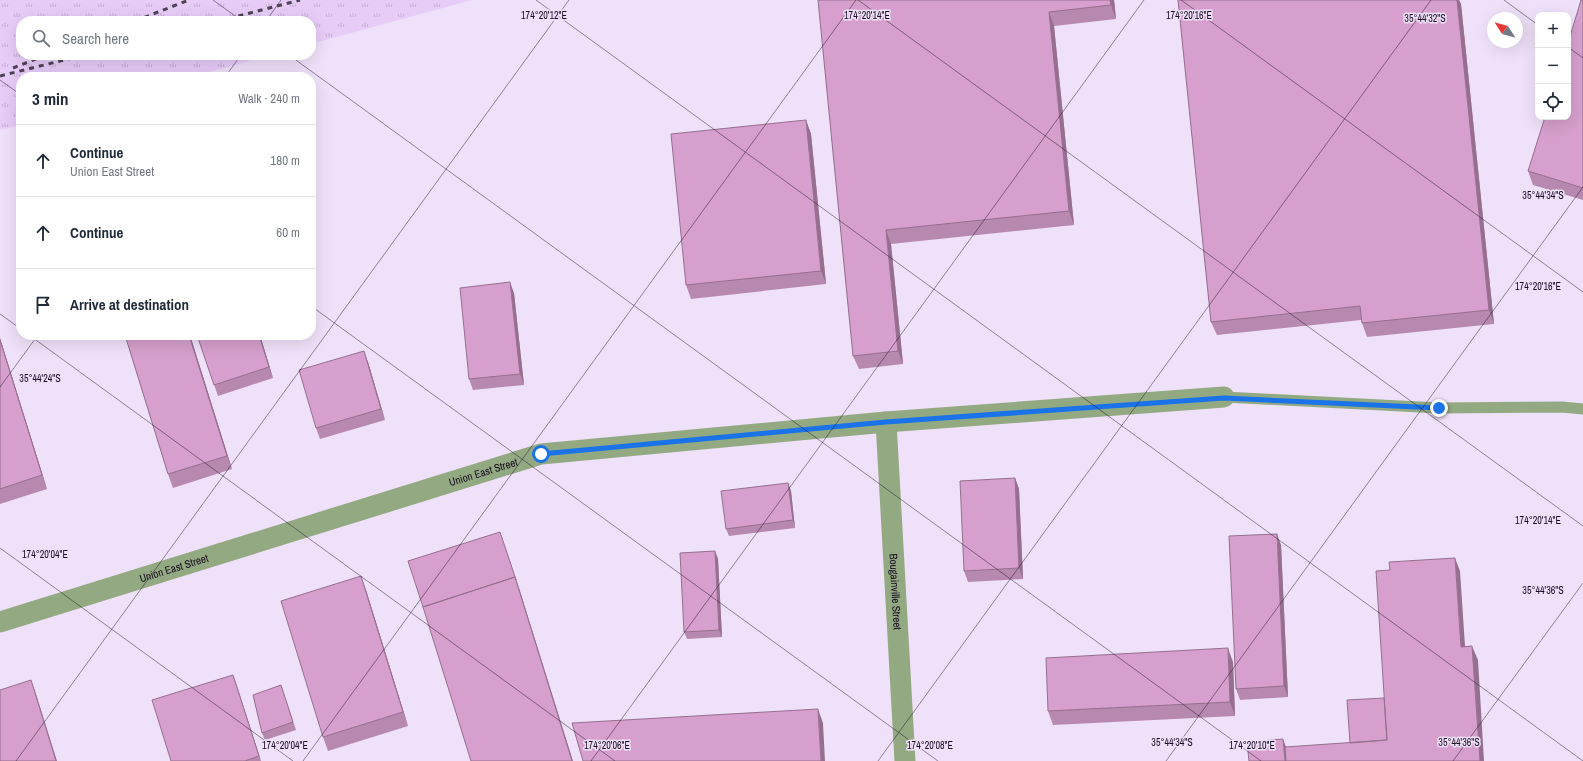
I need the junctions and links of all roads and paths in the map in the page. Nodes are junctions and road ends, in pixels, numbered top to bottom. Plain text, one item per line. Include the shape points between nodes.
1 (1224, 398) joint
2 (1583, 409) edge
3 (886, 422) junction
4 (0, 622) edge
5 (905, 761) edge

1 - 2 lane via 1439,408
1 - 3 street, Union East Street
3 - 4 street, Union East Street via 541,454
3 - 5 street, Bougainville Street

